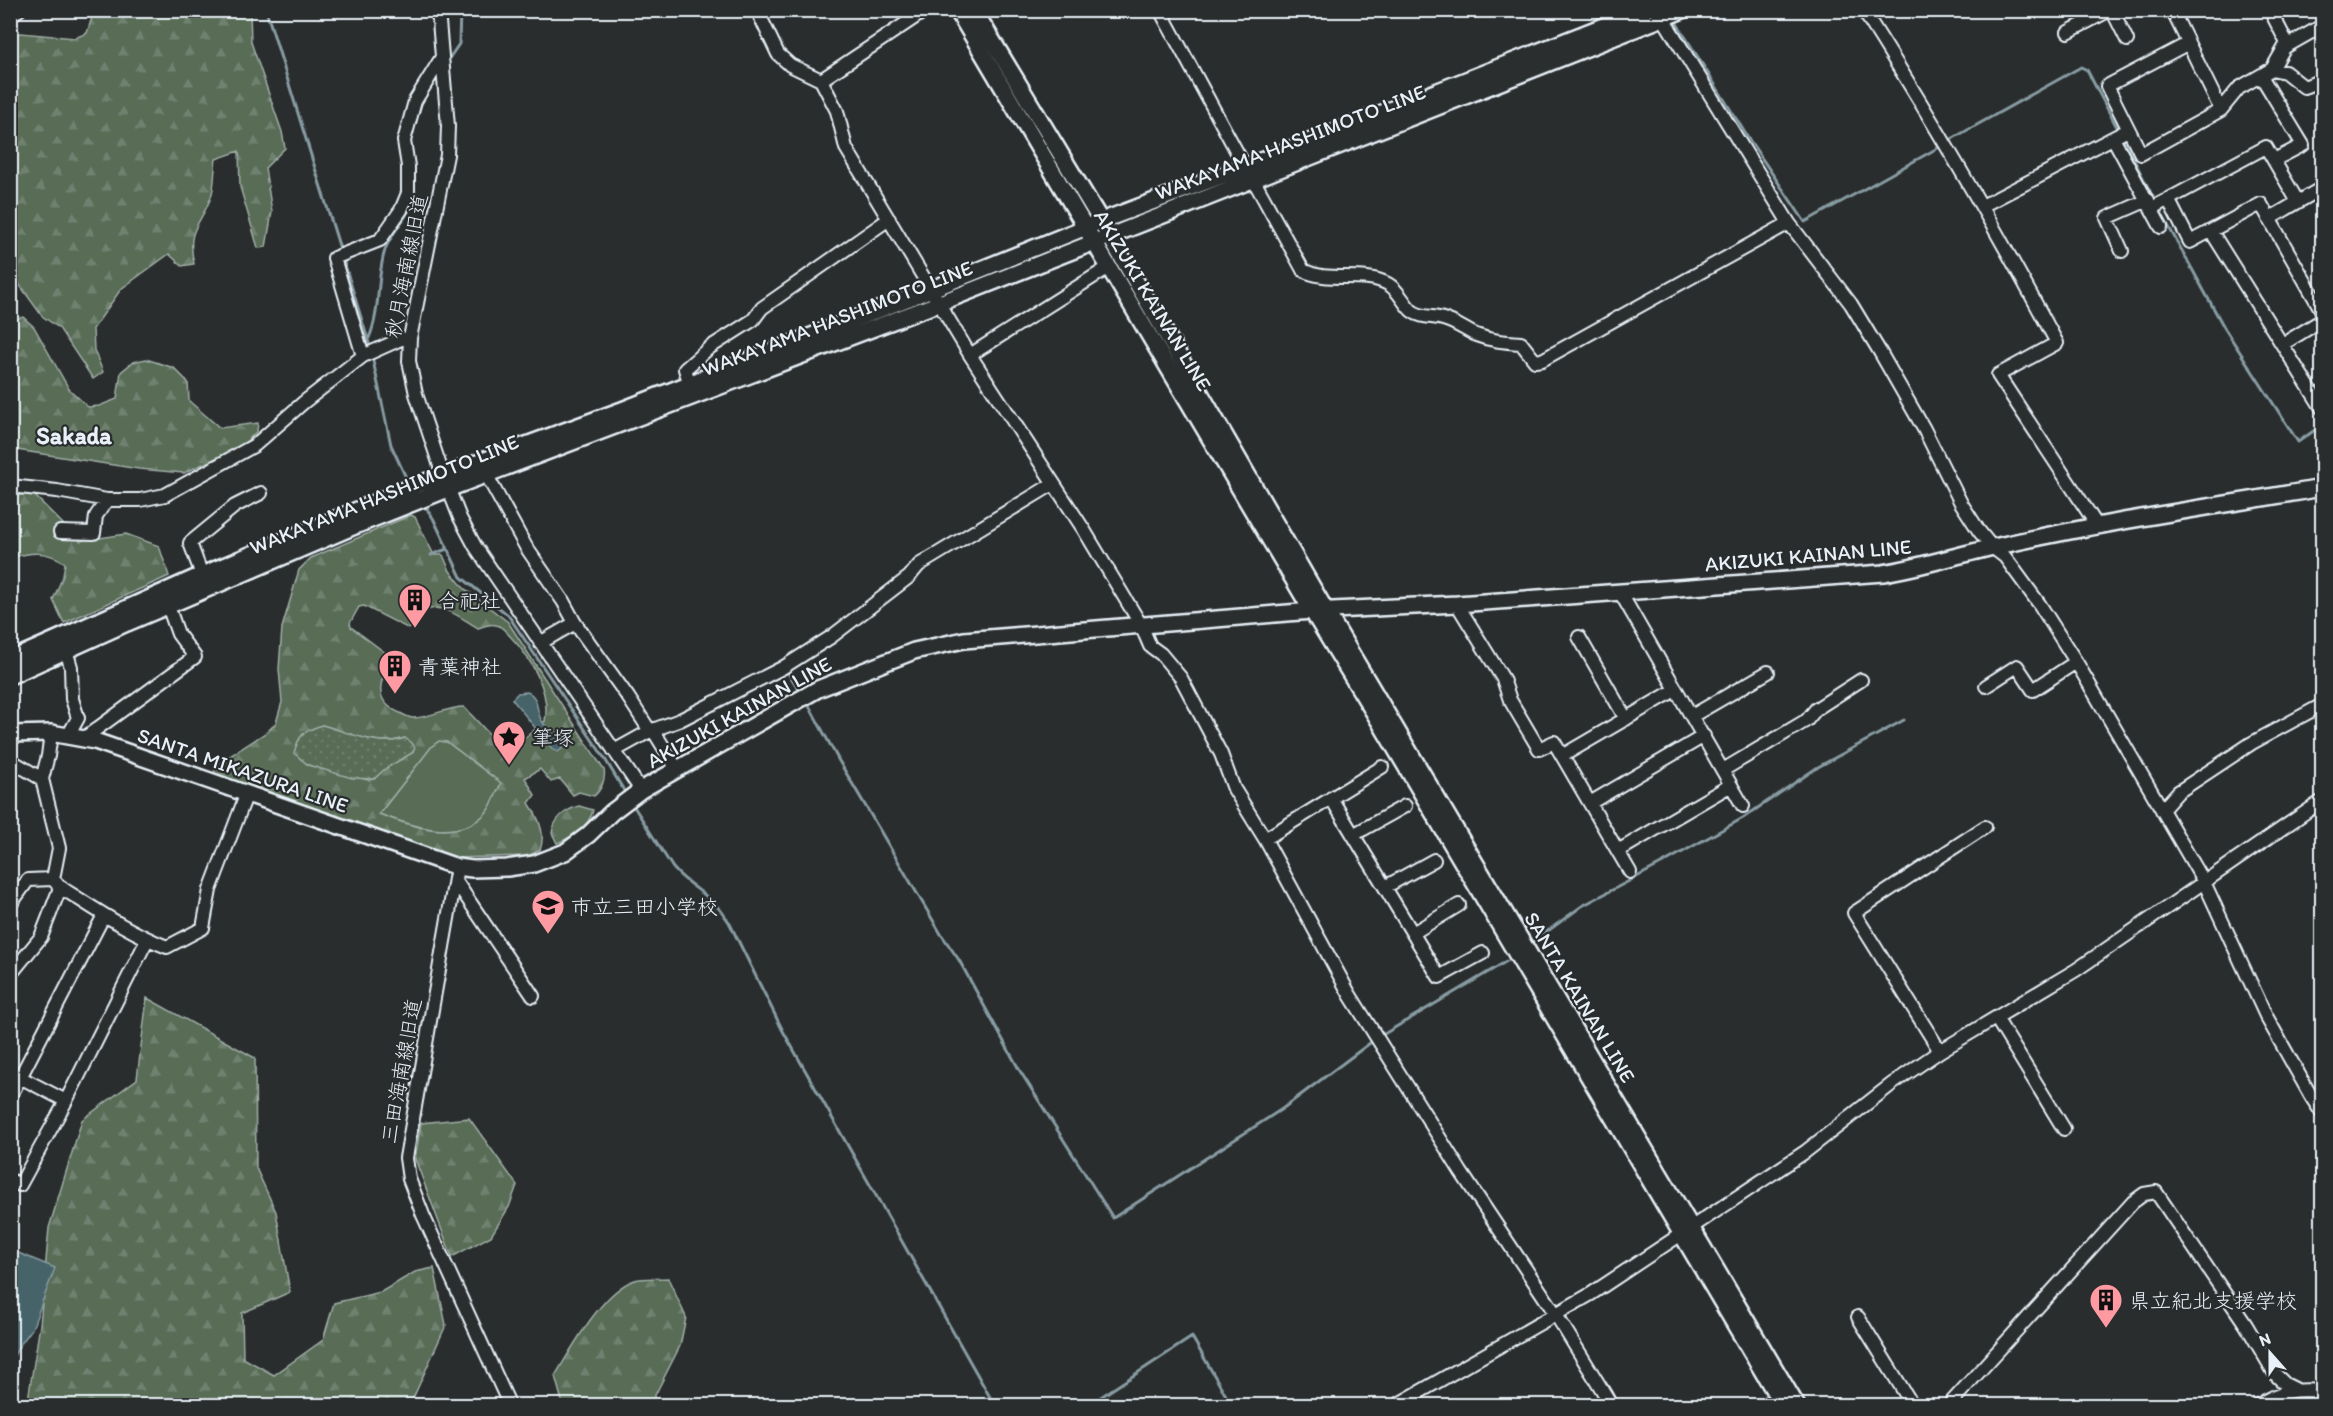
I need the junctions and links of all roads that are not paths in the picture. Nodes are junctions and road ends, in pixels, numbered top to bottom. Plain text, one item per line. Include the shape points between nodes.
1 (19, 10) edge
2 (438, 10) edge
3 (757, 10) edge
4 (926, 10) edge
5 (957, 10) edge
6 (974, 10) edge
7 (1160, 10) edge
8 (1644, 10) edge
9 (1683, 10) edge
10 (1863, 10) edge
11 (2111, 10) edge
12 (2172, 10) edge
13 (2271, 11) edge
14 (1661, 14) edge
15 (10, 15) edge
16 (2322, 26) edge
17 (2068, 32) dead end
18 (2127, 40) dead end
19 (2187, 44) junction
20 (2285, 47) junction
21 (442, 57) junction
22 (2272, 69) junction
23 (2261, 76) junction
24 (821, 80) junction
25 (2322, 80) edge
26 (2221, 110) junction
27 (2128, 130) junction
28 (2113, 138) junction
29 (2274, 160) junction
30 (1249, 173) junction
31 (2322, 188) edge
32 (2168, 199) junction
33 (2298, 202) junction
34 (2150, 204) junction
35 (1982, 206) junction
36 (889, 219) junction
37 (2269, 219) junction
38 (1101, 220) junction
39 (1789, 223) junction
40 (1085, 227) junction
41 (2161, 227) dead end
42 (2211, 231) junction
43 (1109, 235) junction
44 (1093, 242) junction
45 (2122, 251) dead end
46 (1109, 267) junction
47 (936, 296) junction
48 (2322, 310) edge
49 (2322, 320) edge
50 (410, 338) junction
51 (2283, 344) junction
52 (365, 355) junction
53 (970, 355) junction
54 (691, 389) junction
55 (2322, 408) edge
56 (486, 474) junction
57 (446, 482) junction
58 (1053, 484) junction
59 (10, 486) edge
60 (2322, 488) edge
61 (261, 493) dead end
62 (108, 500) junction
63 (2098, 526) junction
64 (60, 532) dead end
65 (1992, 547) junction
66 (202, 575) junction
67 (1620, 592) junction
68 (1457, 604) junction
69 (168, 606) junction
70 (1319, 611) junction
71 (575, 623) junction
72 (1140, 625) junction
73 (1579, 637) dead end
74 (540, 642) junction
75 (66, 650) junction
76 (10, 660) edge
77 (2076, 662) junction
78 (1768, 672) dead end
79 (10, 676) edge
80 (1861, 680) dead end
81 (1986, 686) dead end
82 (1675, 690) junction
83 (2322, 705) edge
84 (1692, 716) junction
85 (1626, 719) junction
86 (651, 731) junction
87 (51, 733) junction
88 (10, 734) edge
89 (1704, 736) junction
90 (75, 737) junction
91 (614, 751) junction
92 (1562, 756) junction
93 (10, 760) edge
94 (1382, 767) dead end
95 (677, 769) junction
96 (1723, 770) junction
97 (42, 779) junction
98 (1731, 785) junction
99 (247, 794) junction
100 (633, 796) junction
101 (1331, 798) junction
102 (2322, 801) edge
103 (1590, 803) junction
104 (1405, 806) dead end
105 (1743, 806) dead end
106 (2162, 810) junction
107 (1985, 827) dead end
108 (1353, 835) junction
109 (1265, 839) junction
110 (1618, 851) junction
111 (1434, 860) dead end
112 (1630, 872) dead end
113 (456, 873) junction
114 (2204, 882) junction
115 (56, 883) junction
116 (1385, 887) junction
117 (10, 905) edge
118 (1459, 905) dead end
119 (104, 915) junction
120 (1413, 933) junction
121 (147, 940) junction
122 (1483, 953) dead end
123 (10, 975) edge
124 (533, 996) dead end
125 (1996, 1018) junction
126 (1940, 1051) junction
127 (16, 1074) edge
128 (10, 1097) edge
129 (66, 1101) junction
130 (2322, 1113) edge
131 (2064, 1129) dead end
132 (10, 1180) edge
133 (1687, 1231) junction
134 (1555, 1313) junction
135 (1858, 1317) dead end
136 (2295, 1389) junction
137 (2322, 1391) edge
138 (510, 1406) edge
139 (1395, 1406) edge
140 (1612, 1406) edge
141 (1783, 1406) edge
142 (1797, 1406) edge
143 (1913, 1406) edge
144 (1948, 1406) edge
145 (2257, 1406) edge

1 - 15 street
2 - 21 street, 秋月海南線旧道
3 - 24 street via 778,54 790,65
4 - 24 street
5 - 40 main road, AKIZUKI KAINAN LINE
6 - 38 main road, AKIZUKI KAINAN LINE
7 - 30 street
8 - 30 main road, WAKAYAMA HASHIMOTO LINE
9 - 14 main road, WAKAYAMA HASHIMOTO LINE
10 - 35 street
11 - 17 street
11 - 18 street
12 - 19 street
13 - 20 street via 2287,43
14 - 30 main road, WAKAYAMA HASHIMOTO LINE
14 - 39 street
16 - 20 street
19 - 26 street
19 - 27 street via 2107,86
20 - 22 street
21 - 50 street, 秋月海南線旧道 via 447,156
21 - 52 street via 415,101 404,141 408,193 401,210 380,240 334,258
22 - 23 street
22 - 25 street via 2284,72 2304,87
23 - 26 street via 2239,88
23 - 29 street via 2303,145
24 - 36 street via 837,111 846,148
26 - 27 street via 2141,154
27 - 28 street
28 - 34 street
28 - 35 street
29 - 32 street via 2266,147
29 - 33 street
30 - 38 main road, WAKAYAMA HASHIMOTO LINE
30 - 39 street via 1303,270 1312,275 1388,284 1413,311 1500,342 1521,343 1535,361
30 - 43 main road, WAKAYAMA HASHIMOTO LINE
31 - 33 street
32 - 34 street
32 - 42 street via 2190,242
33 - 37 street
34 - 41 street
34 - 45 street via 2107,218
35 - 63 street via 2056,342 1998,375
36 - 47 street
36 - 54 street via 709,348 685,369
37 - 42 street via 2261,204
37 - 48 street
38 - 40 main road, WAKAYAMA HASHIMOTO LINE
38 - 43 main road, AKIZUKI KAINAN LINE
39 - 65 street via 1851,304 1924,429 1961,503
40 - 44 main road, AKIZUKI KAINAN LINE
40 - 47 main road, WAKAYAMA HASHIMOTO LINE
42 - 51 street
43 - 44 main road, WAKAYAMA HASHIMOTO LINE
43 - 70 main road, AKIZUKI KAINAN LINE
44 - 46 main road, AKIZUKI KAINAN LINE
44 - 47 main road, WAKAYAMA HASHIMOTO LINE
46 - 53 street
46 - 70 main road, AKIZUKI KAINAN LINE
47 - 53 street
47 - 54 main road, WAKAYAMA HASHIMOTO LINE
49 - 51 street
50 - 52 street
50 - 57 street, 秋月海南線旧道 via 409,361 416,394
51 - 55 street
52 - 62 street via 255,445 165,495 140,501
53 - 58 street
54 - 56 main road, WAKAYAMA HASHIMOTO LINE
54 - 57 main road, WAKAYAMA HASHIMOTO LINE
56 - 57 main road, WAKAYAMA HASHIMOTO LINE
56 - 71 street via 526,547
57 - 66 main road, WAKAYAMA HASHIMOTO LINE via 417,485
57 - 69 main road, WAKAYAMA HASHIMOTO LINE via 429,497
57 - 74 street, 秋月海南線旧道 via 476,546
58 - 72 street
58 - 86 street via 919,565 831,637 782,668
59 - 62 street
60 - 63 main road, AKIZUKI KAINAN LINE
61 - 66 street via 235,506 190,543
62 - 64 street via 96,516 94,533
63 - 65 main road, AKIZUKI KAINAN LINE
65 - 67 main road, AKIZUKI KAINAN LINE via 1883,573
65 - 77 street via 2005,556
66 - 76 main road, WAKAYAMA HASHIMOTO LINE
67 - 68 main road, AKIZUKI KAINAN LINE
67 - 82 street
68 - 70 main road, AKIZUKI KAINAN LINE
68 - 92 street via 1539,749 1554,742
69 - 75 main road, WAKAYAMA HASHIMOTO LINE
69 - 90 street via 178,634 195,657
70 - 72 main road, AKIZUKI KAINAN LINE
70 - 133 main road, SANTA KAINAN LINE via 1384,729
71 - 74 street
71 - 86 street
72 - 95 main road, AKIZUKI KAINAN LINE via 964,640 914,651 818,688
72 - 109 street via 1150,646 1181,678 1221,754 1234,789
73 - 85 street
74 - 91 street, 秋月海南線旧道
75 - 79 main road, WAKAYAMA HASHIMOTO LINE
75 - 90 street via 78,718
77 - 81 street via 2033,690 2017,666
77 - 106 street
78 - 84 street
80 - 96 street via 1816,709 1807,720
82 - 84 street
82 - 85 street
83 - 106 street via 2252,743 2178,792
84 - 89 street
85 - 92 street
86 - 91 street
86 - 95 street
87 - 88 main road, SANTA MIKAZURA LINE
87 - 90 main road, SANTA MIKAZURA LINE
87 - 97 street
89 - 96 street
89 - 103 street
90 - 99 main road, SANTA MIKAZURA LINE
91 - 100 street, 秋月海南線旧道
92 - 103 street
93 - 97 street
94 - 101 street
95 - 100 main road, AKIZUKI KAINAN LINE
96 - 98 street
97 - 115 street via 59,848
98 - 105 street
98 - 110 street
99 - 113 main road, SANTA MIKAZURA LINE
99 - 121 street via 210,890 203,928 167,947
100 - 113 main road, AKIZUKI KAINAN LINE via 573,847 550,859
101 - 108 street
101 - 109 street
102 - 114 street
103 - 110 street
104 - 108 street
106 - 114 street
107 - 126 street via 1854,914
108 - 116 street
109 - 134 street via 1350,995
110 - 112 street
111 - 116 street
113 - 124 street
113 - 138 street, 三田海南線旧道 via 406,1158 409,1179 423,1215
114 - 125 street via 2076,970
114 - 130 street via 2266,1017
115 - 117 street via 28,880
115 - 119 street
115 - 123 street via 41,937
116 - 120 street
118 - 120 street
119 - 121 street
119 - 127 street
120 - 122 street via 1439,977
121 - 129 street
125 - 126 street
125 - 131 street
126 - 133 street via 1805,1152
127 - 128 street
127 - 129 street
129 - 132 street via 20,1185
133 - 134 street
133 - 141 main road, SANTA KAINAN LINE
133 - 142 main road, SANTA KAINAN LINE
134 - 139 street
134 - 140 street
135 - 143 street
136 - 137 street
136 - 144 street via 2275,1374 2156,1192 2133,1202
136 - 145 street

